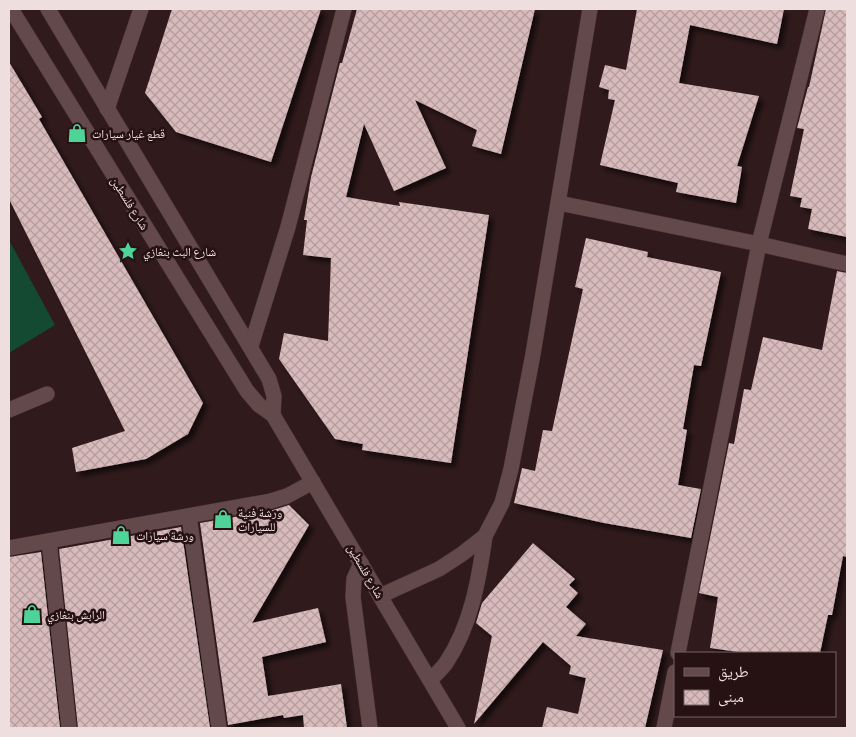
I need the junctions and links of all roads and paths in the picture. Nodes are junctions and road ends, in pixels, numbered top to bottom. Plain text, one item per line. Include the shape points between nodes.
1 (11, 9) edge
2 (48, 9) edge
3 (141, 9) edge
4 (344, 9) edge
5 (590, 9) edge
6 (817, 9) edge
7 (107, 109) junction
8 (559, 203) junction
9 (759, 244) junction
10 (847, 264) edge
11 (250, 346) junction
12 (47, 394) dead end
13 (9, 410) edge
14 (273, 415) junction
15 (313, 482) junction
16 (189, 516) junction
17 (485, 536) junction
18 (49, 541) junction
19 (9, 548) edge
20 (361, 563) junction
21 (380, 596) junction
22 (678, 652) edge
23 (674, 677) edge
24 (430, 680) junction
25 (69, 728) edge
26 (219, 728) edge
27 (370, 728) edge
28 (458, 728) edge
29 (664, 728) edge

1 - 14 street, شارع فلسطين via 247,392
2 - 7 street
3 - 7 street
4 - 11 street via 288,227
5 - 8 street
6 - 9 street
7 - 11 street
8 - 9 street
8 - 17 street via 512,469 502,503
9 - 10 street
9 - 22 street
11 - 14 street via 272,387
12 - 13 street
14 - 15 street, شارع فلسطين
15 - 16 street via 271,501
15 - 20 street, شارع فلسطين
16 - 18 street
16 - 26 street
17 - 21 street via 439,569
17 - 24 street via 480,568 462,632 445,664
18 - 19 street
18 - 25 street
20 - 21 street, شارع فلسطين
20 - 27 street via 354,579 353,597
21 - 24 street, شارع فلسطين
23 - 29 street
24 - 28 street, شارع فلسطين

